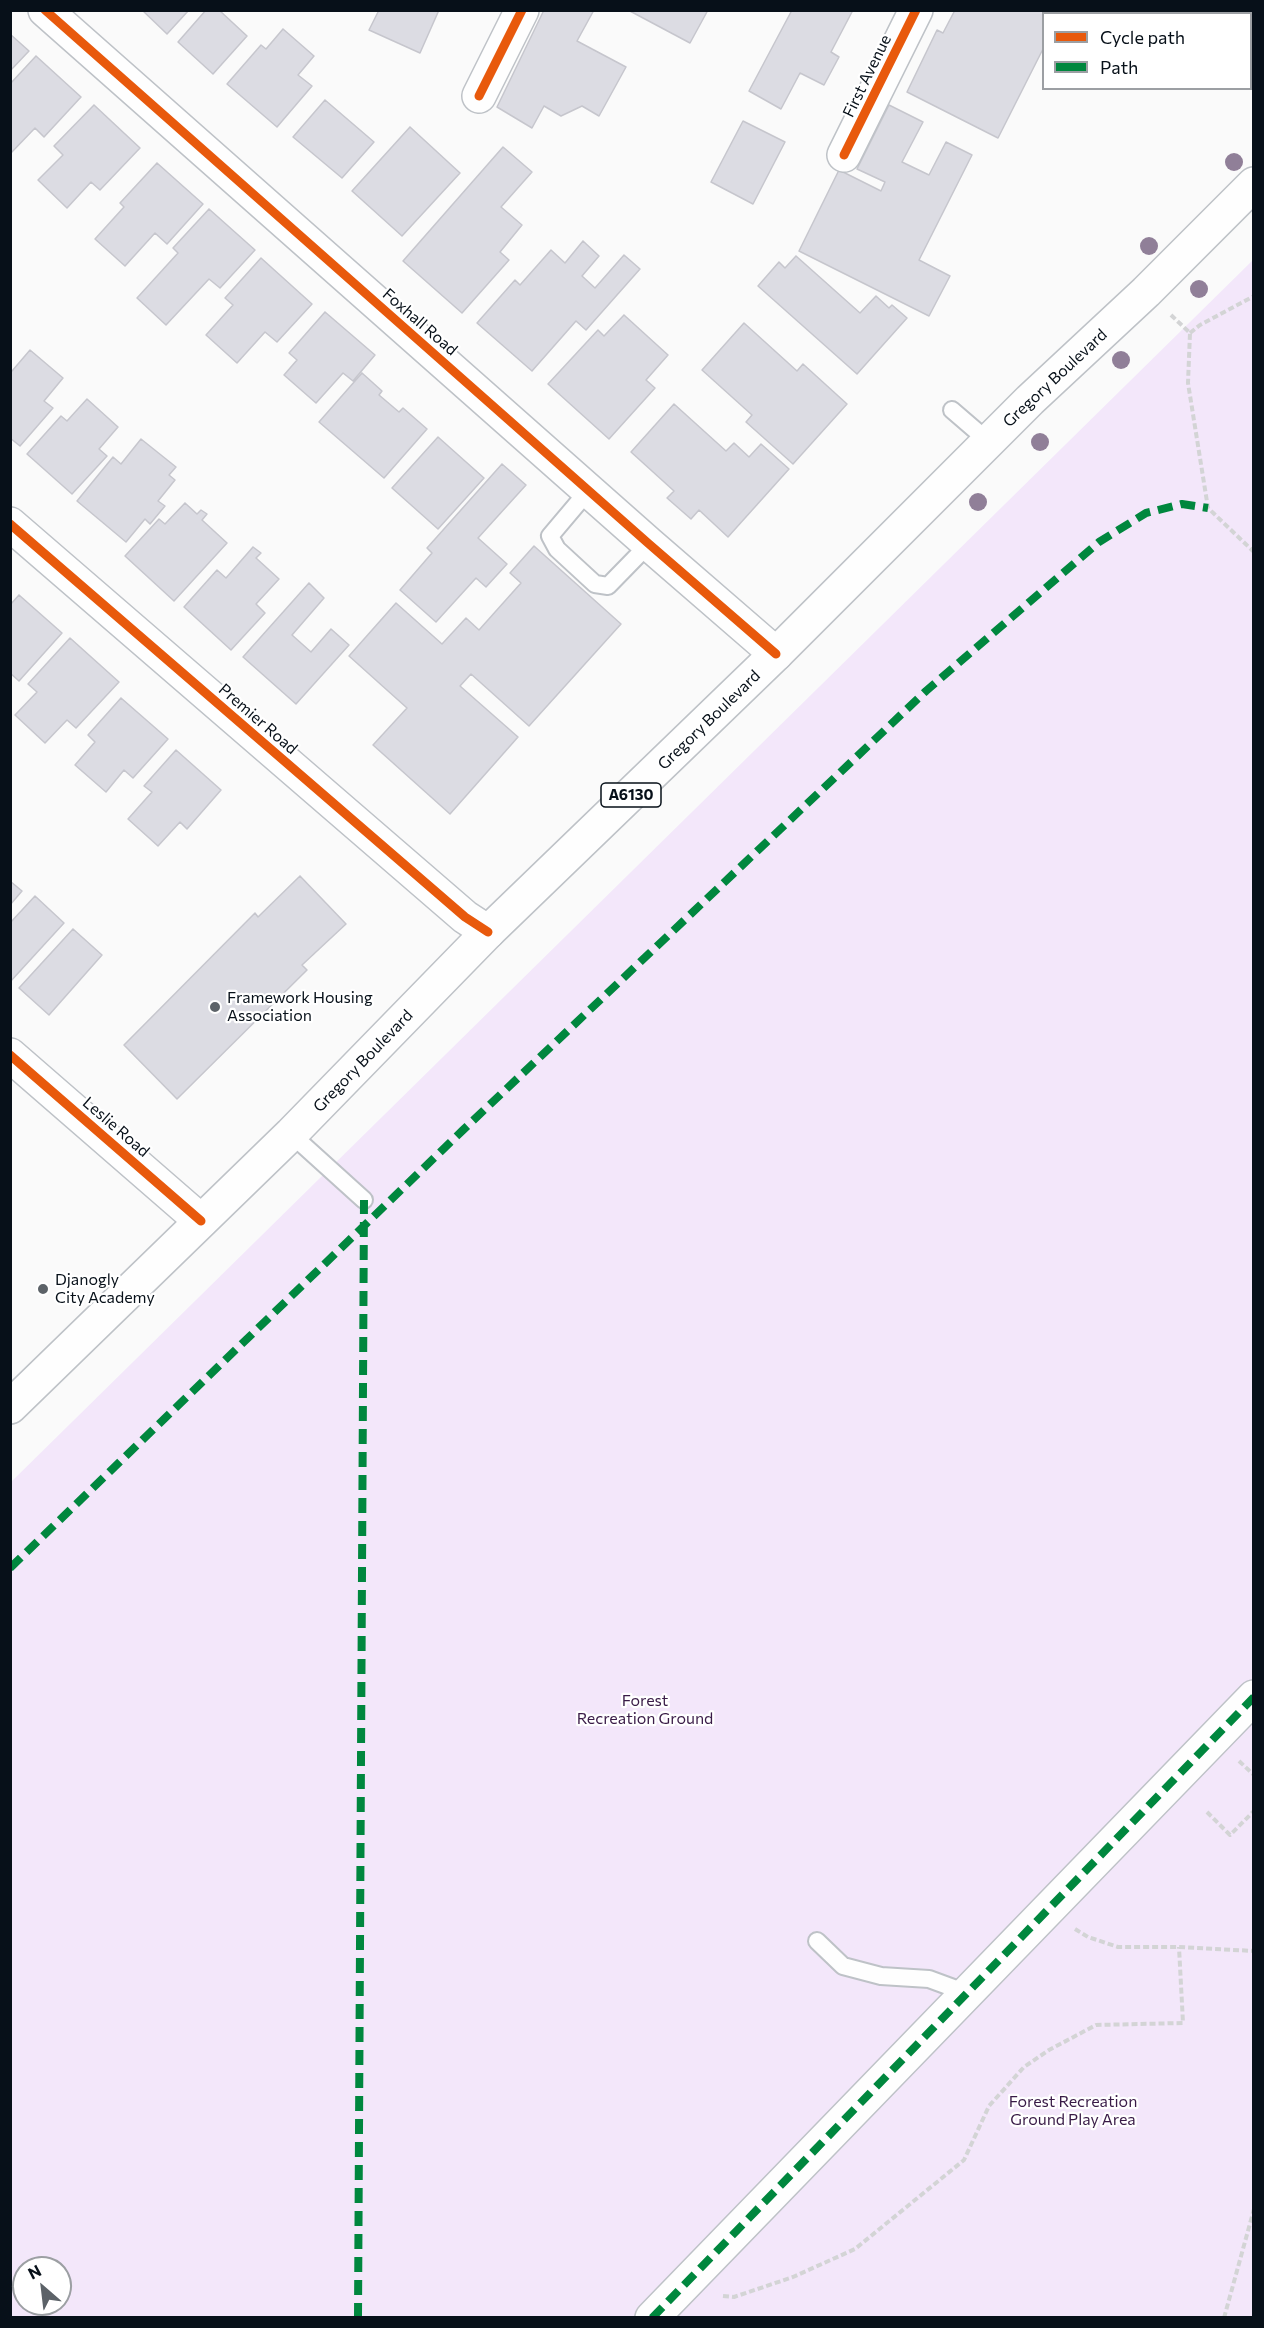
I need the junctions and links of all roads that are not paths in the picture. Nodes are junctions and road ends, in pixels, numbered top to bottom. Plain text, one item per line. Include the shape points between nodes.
1 (45, 10) edge
2 (522, 10) edge
3 (916, 10) edge
4 (479, 96) dead end
5 (844, 155) dead end
6 (1254, 184) edge
7 (952, 410) dead end
8 (988, 441) junction
9 (588, 491) junction
10 (10, 524) edge
11 (649, 544) junction
12 (776, 654) junction
13 (488, 933) junction
14 (10, 1055) edge
15 (291, 1134) junction
16 (363, 1200) dead end
17 (201, 1221) junction
18 (10, 1407) edge
19 (1254, 1697) edge
20 (817, 1941) dead end
21 (967, 1993) junction
22 (652, 2318) edge

1 - 9 street, Foxhall Road
2 - 4 street
3 - 5 street, First Avenue
6 - 8 street, Gregory Boulevard / A6130
7 - 8 lane
8 - 12 street, Gregory Boulevard / A6130
9 - 11 street, Foxhall Road
9 - 11 lane via 550,536 557,549 595,584 608,586
10 - 13 street, Premier Road
11 - 12 street, Foxhall Road
12 - 13 street, Gregory Boulevard / A6130
13 - 15 street, Gregory Boulevard / A6130
14 - 17 street, Leslie Road
15 - 16 lane
15 - 17 street, Gregory Boulevard / A6130
17 - 18 street, Gregory Boulevard / A6130
19 - 21 street
20 - 21 lane via 843,1966 881,1976 929,1979
21 - 22 street

